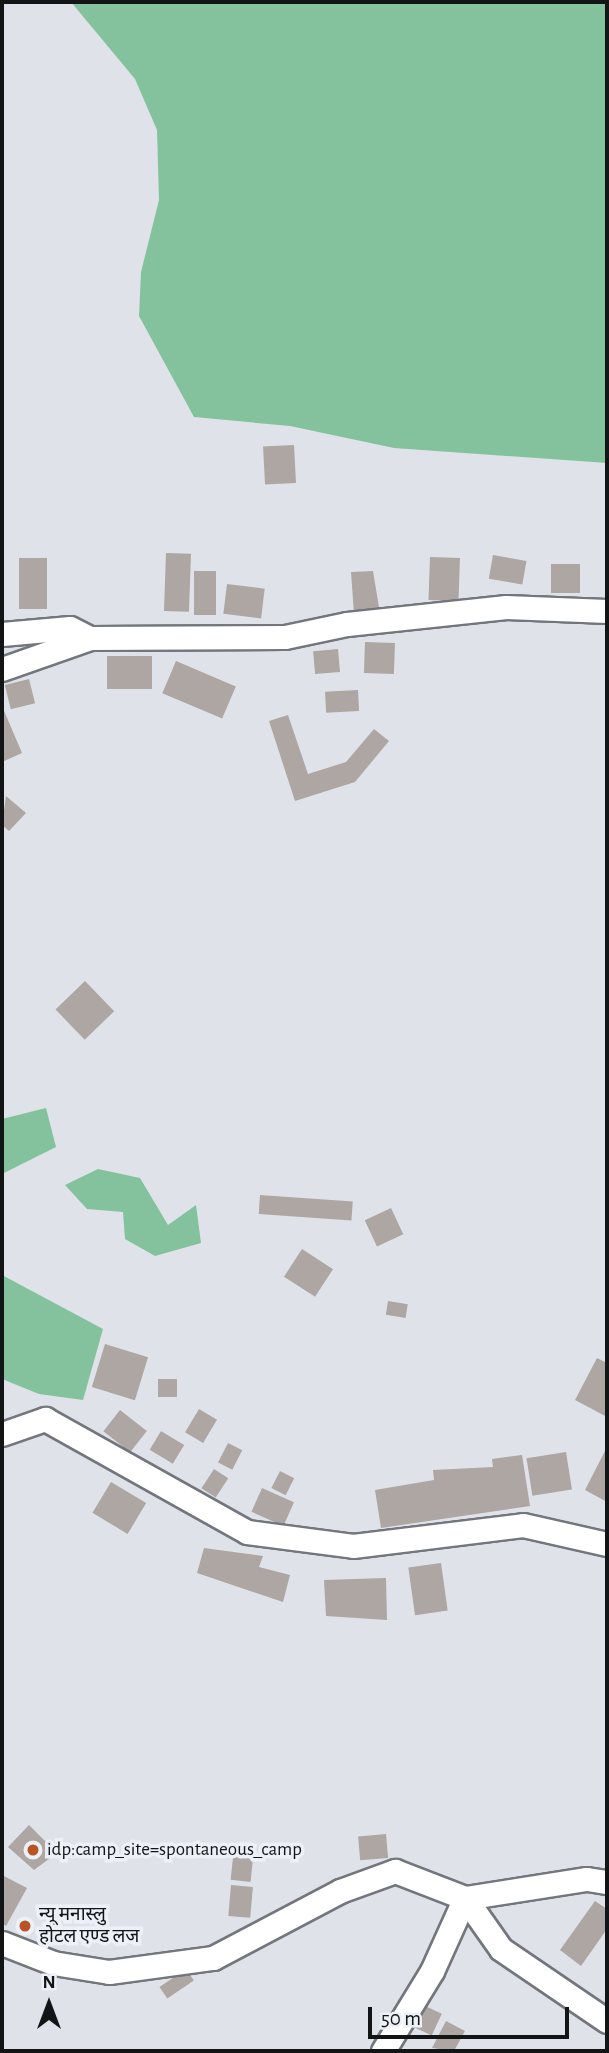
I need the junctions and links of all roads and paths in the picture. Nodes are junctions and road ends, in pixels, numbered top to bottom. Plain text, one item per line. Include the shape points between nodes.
1 (607, 611) edge
2 (2, 634) edge
3 (90, 638) junction
4 (2, 669) edge
5 (2, 1434) edge
6 (607, 1544) edge
7 (607, 1882) edge
8 (465, 1898) junction
9 (2, 1943) edge
10 (607, 2021) edge
11 (383, 2051) edge

1 - 3 street via 506,607 285,637
2 - 3 street via 70,628
3 - 4 street
5 - 6 street via 45,1419 247,1532 353,1546 523,1525
7 - 8 street via 587,1879
8 - 9 street via 395,1871 340,1891 213,1958 109,1972 52,1962
8 - 10 street via 501,1949
8 - 11 street via 432,1970

